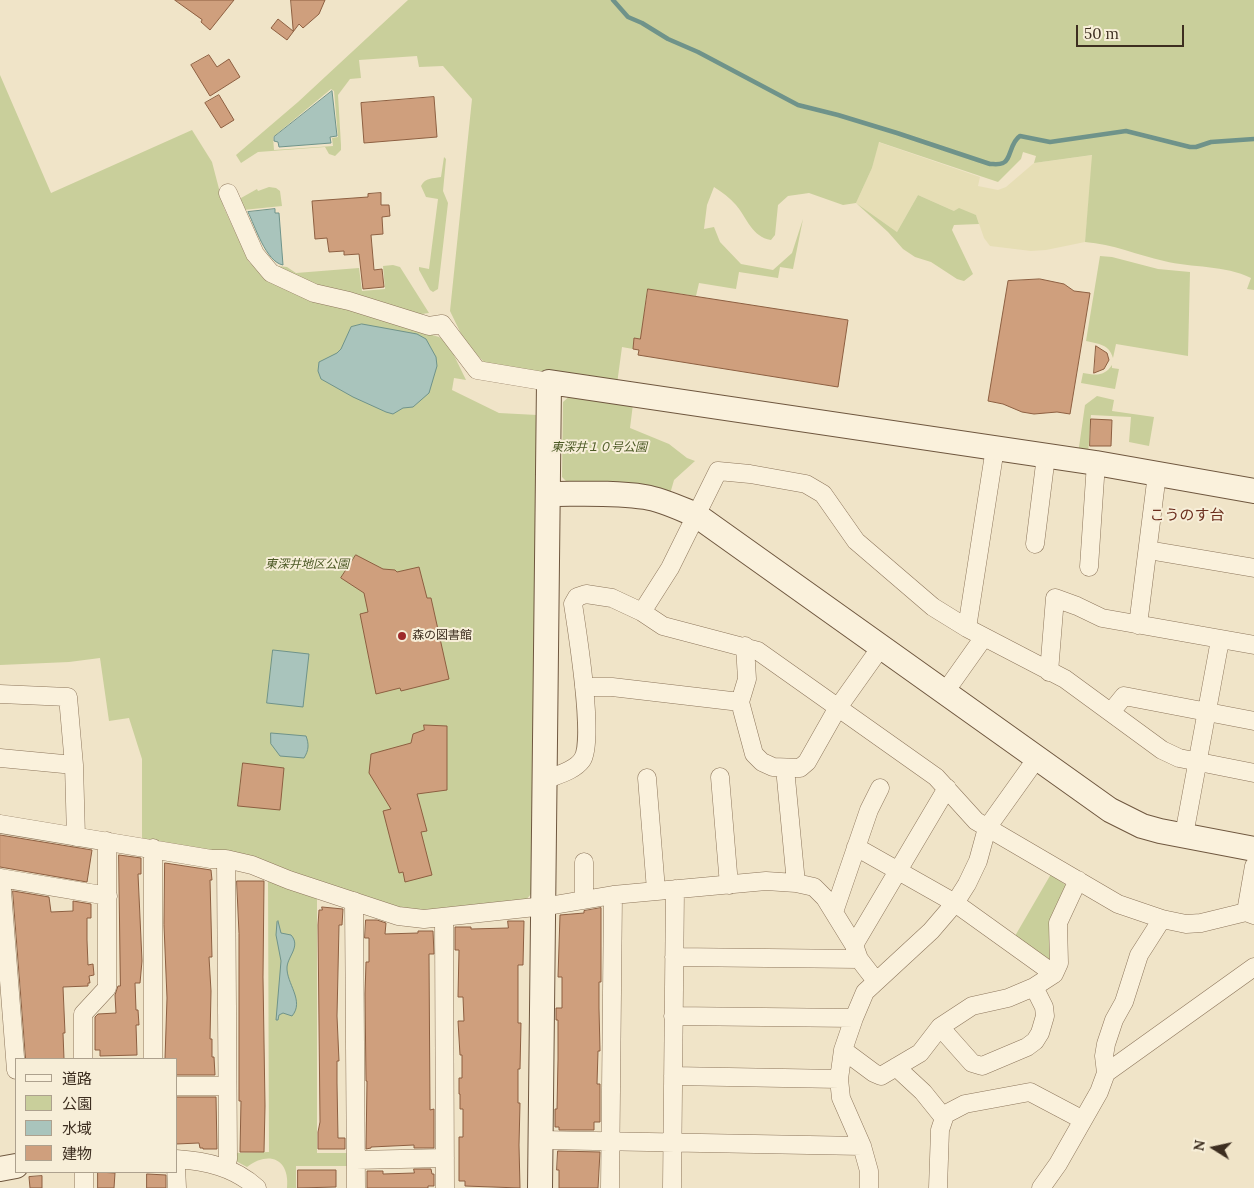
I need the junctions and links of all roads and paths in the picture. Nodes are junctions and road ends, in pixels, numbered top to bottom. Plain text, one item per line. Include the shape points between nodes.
1 (228, 193) dead end
2 (549, 382) junction
3 (995, 448) junction
4 (1046, 456) junction
5 (1096, 463) junction
6 (1157, 474) junction
7 (1254, 491) edge
8 (548, 494) junction
9 (696, 516) junction
10 (1035, 544) dead end
11 (1148, 550) junction
12 (1089, 567) dead end
13 (1254, 568) edge
14 (642, 612) junction
15 (1138, 625) junction
16 (967, 628) junction
17 (984, 637) junction
18 (1220, 640) junction
19 (745, 646) junction
20 (1254, 646) edge
21 (881, 647) junction
22 (1049, 672) junction
23 (584, 687) junction
24 (945, 692) junction
25 (0, 694) edge
26 (740, 702) junction
27 (838, 709) junction
28 (1110, 712) junction
29 (1206, 712) junction
30 (1254, 721) edge
31 (0, 758) edge
32 (1038, 758) junction
33 (1198, 762) junction
34 (74, 765) junction
35 (784, 768) junction
36 (1254, 773) edge
37 (720, 777) dead end
38 (647, 778) dead end
39 (546, 780) junction
40 (880, 788) dead end
41 (947, 788) junction
42 (0, 824) edge
43 (986, 828) junction
44 (1184, 835) junction
45 (76, 837) junction
46 (107, 841) junction
47 (856, 847) junction
48 (153, 848) junction
49 (1254, 849) edge
50 (226, 859) junction
51 (584, 862) dead end
52 (1254, 866) edge
53 (898, 870) junction
54 (0, 878) edge
55 (1078, 880) junction
56 (796, 883) junction
57 (729, 885) junction
58 (675, 889) junction
59 (656, 890) junction
60 (613, 895) junction
61 (108, 896) junction
62 (584, 900) junction
63 (354, 901) junction
64 (954, 903) junction
65 (544, 905) junction
66 (834, 912) junction
67 (1250, 914) edge
68 (444, 918) junction
69 (1162, 919) junction
70 (856, 952) junction
71 (674, 956) junction
72 (1254, 968) edge
73 (1054, 974) junction
74 (876, 981) junction
75 (1034, 986) junction
76 (673, 1016) junction
77 (854, 1018) junction
78 (940, 1027) junction
79 (843, 1050) junction
80 (15, 1058) edge
81 (84, 1058) edge
82 (153, 1058) edge
83 (896, 1067) junction
84 (1106, 1073) junction
85 (673, 1076) junction
86 (839, 1079) junction
87 (178, 1086) edge
88 (226, 1086) junction
89 (942, 1116) junction
90 (1083, 1120) junction
91 (540, 1140) junction
92 (610, 1141) junction
93 (673, 1142) junction
94 (862, 1146) junction
95 (445, 1158) junction
96 (178, 1159) edge
97 (356, 1160) junction
98 (15, 1166) edge
99 (225, 1168) junction
100 (0, 1169) edge
101 (84, 1173) edge
102 (176, 1173) edge
103 (84, 1188) edge
104 (177, 1188) edge
105 (257, 1188) edge
106 (356, 1188) edge
107 (445, 1188) edge
108 (540, 1188) edge
109 (610, 1188) edge
110 (672, 1188) edge
111 (869, 1188) edge
112 (938, 1188) edge
113 (1041, 1188) edge

1 - 2 street via 255,254 271,273 314,293 429,326 442,324 477,370
2 - 3 street
2 - 8 street
3 - 4 street
3 - 16 street
4 - 5 street
4 - 10 street
5 - 6 street
5 - 12 street
6 - 7 street
6 - 11 street
8 - 9 street via 646,498
8 - 39 street
9 - 14 street via 670,568
9 - 16 street via 718,471 806,484 823,494 856,541 933,607
9 - 21 street
11 - 13 street
11 - 15 street
14 - 19 street via 663,626
14 - 23 street via 612,598 586,594 577,597 573,604
15 - 18 street
15 - 22 street via 1102,618 1055,598
16 - 17 street
17 - 22 street
17 - 24 street
18 - 20 street
18 - 29 street
19 - 26 street via 747,679
19 - 27 street via 758,651
21 - 24 street
21 - 27 street
22 - 28 street via 1065,679
23 - 26 street via 612,687
23 - 39 street via 587,746 583,759 573,768
24 - 32 street
25 - 34 street via 68,697
26 - 35 street via 754,754 762,762
27 - 35 street via 807,762 800,768
27 - 41 street
28 - 29 street via 1124,696
28 - 33 street via 1162,750
29 - 30 street
29 - 33 street
31 - 34 street
32 - 43 street
32 - 44 street via 1110,810 1142,826
33 - 36 street
33 - 44 street
34 - 45 street
35 - 56 street
37 - 57 street
38 - 59 street
39 - 65 street
40 - 47 street
41 - 43 street
41 - 53 street
42 - 45 street
43 - 55 street
43 - 64 street via 978,861
44 - 49 street
45 - 46 street
46 - 48 street
46 - 61 street
47 - 53 street
47 - 66 street
48 - 50 street
48 - 82 street
50 - 63 street
50 - 88 street
51 - 62 street
52 - 67 street
53 - 64 street
53 - 70 street
54 - 61 street
54 - 80 street
55 - 69 street via 1118,904
55 - 73 street via 1058,923 1059,962
56 - 57 street via 766,881
56 - 66 street via 814,887
57 - 58 street
58 - 59 street
58 - 71 street
59 - 60 street
60 - 62 street
60 - 92 street
61 - 81 street via 107,988 83,1014
62 - 65 street
63 - 68 street via 398,916
63 - 97 street
64 - 73 street
64 - 74 street via 931,931
65 - 68 street
65 - 91 street
66 - 70 street
67 - 69 street via 1186,924
68 - 95 street
69 - 84 street via 1139,955 1124,1002 1114,1020 1104,1056
70 - 71 street
70 - 74 street
71 - 76 street
72 - 84 street
73 - 75 street
74 - 77 street via 865,992
75 - 78 street via 1008,998 972,1006
75 - 78 street via 1045,1016 1040,1033 1027,1047 982,1066 972,1063
76 - 77 street
76 - 85 street
77 - 79 street
78 - 83 street via 920,1053
79 - 83 street via 882,1076
79 - 86 street
83 - 89 street via 923,1092
84 - 90 street via 1100,1092
85 - 86 street
85 - 93 street
86 - 94 street via 843,1105
87 - 88 street
88 - 99 street via 228,1159
89 - 90 street via 965,1104 1030,1092
89 - 112 street
90 - 113 street
91 - 92 street
91 - 108 street
92 - 93 street
92 - 109 street
93 - 94 street
93 - 110 street
94 - 111 street via 869,1171
95 - 97 street
95 - 107 street
96 - 99 street
97 - 106 street
98 - 100 street
99 - 105 street
101 - 103 street
102 - 104 street

